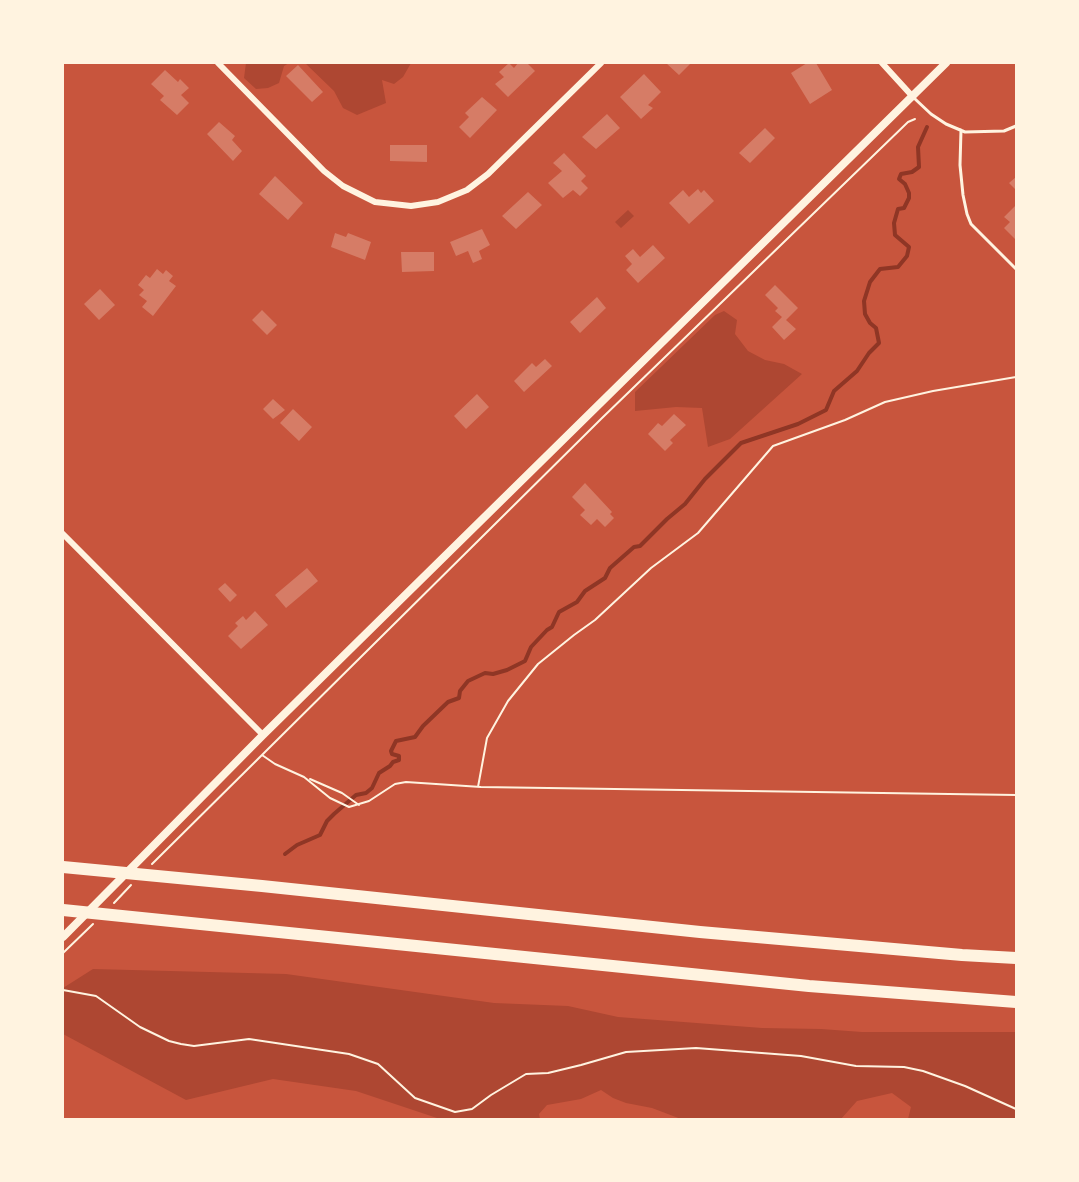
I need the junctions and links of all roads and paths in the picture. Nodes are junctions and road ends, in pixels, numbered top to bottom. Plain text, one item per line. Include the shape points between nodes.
1 (218, 63) edge
2 (230, 63) edge
3 (600, 63) edge
4 (882, 63) edge
5 (946, 63) edge
6 (224, 69) junction
7 (913, 97) junction
8 (915, 119) dead end
9 (1016, 126) edge
10 (961, 130) junction
11 (1016, 269) edge
12 (1016, 377) edge
13 (63, 534) edge
14 (263, 735) junction
15 (262, 754) junction
16 (304, 777) junction
17 (478, 787) junction
18 (1016, 795) edge
19 (359, 806) junction
20 (63, 867) edge
21 (147, 870) dead end
22 (132, 885) dead end
23 (109, 908) dead end
24 (63, 910) edge
25 (94, 923) dead end
26 (63, 937) edge
27 (63, 953) edge
28 (1016, 958) edge
29 (63, 990) edge
30 (1016, 1002) edge
31 (1016, 1109) edge

1 - 6 street
2 - 6 street
3 - 6 street via 467,190 438,202 411,206 375,201 335,180
4 - 7 street
5 - 7 street
7 - 10 lane via 931,114
7 - 14 street
8 - 15 path via 601,419
9 - 10 lane via 982,133
10 - 11 lane via 963,195 971,225
12 - 17 path via 885,402 773,446 698,534 651,568 595,620 538,664 508,701 487,738
13 - 14 street
14 - 26 street
15 - 16 path
15 - 21 path
16 - 19 path via 342,793
16 - 19 path via 341,805
17 - 18 path
17 - 19 path via 406,782 395,784
20 - 28 highway via 700,932
22 - 23 path
24 - 30 highway via 797,985
25 - 27 path
29 - 31 path via 96,996 140,1027 181,1044 249,1039 357,1057 378,1064 415,1098 455,1112 472,1109 526,1074 548,1073 626,1052 696,1048 801,1056 856,1066 904,1067 957,1083

